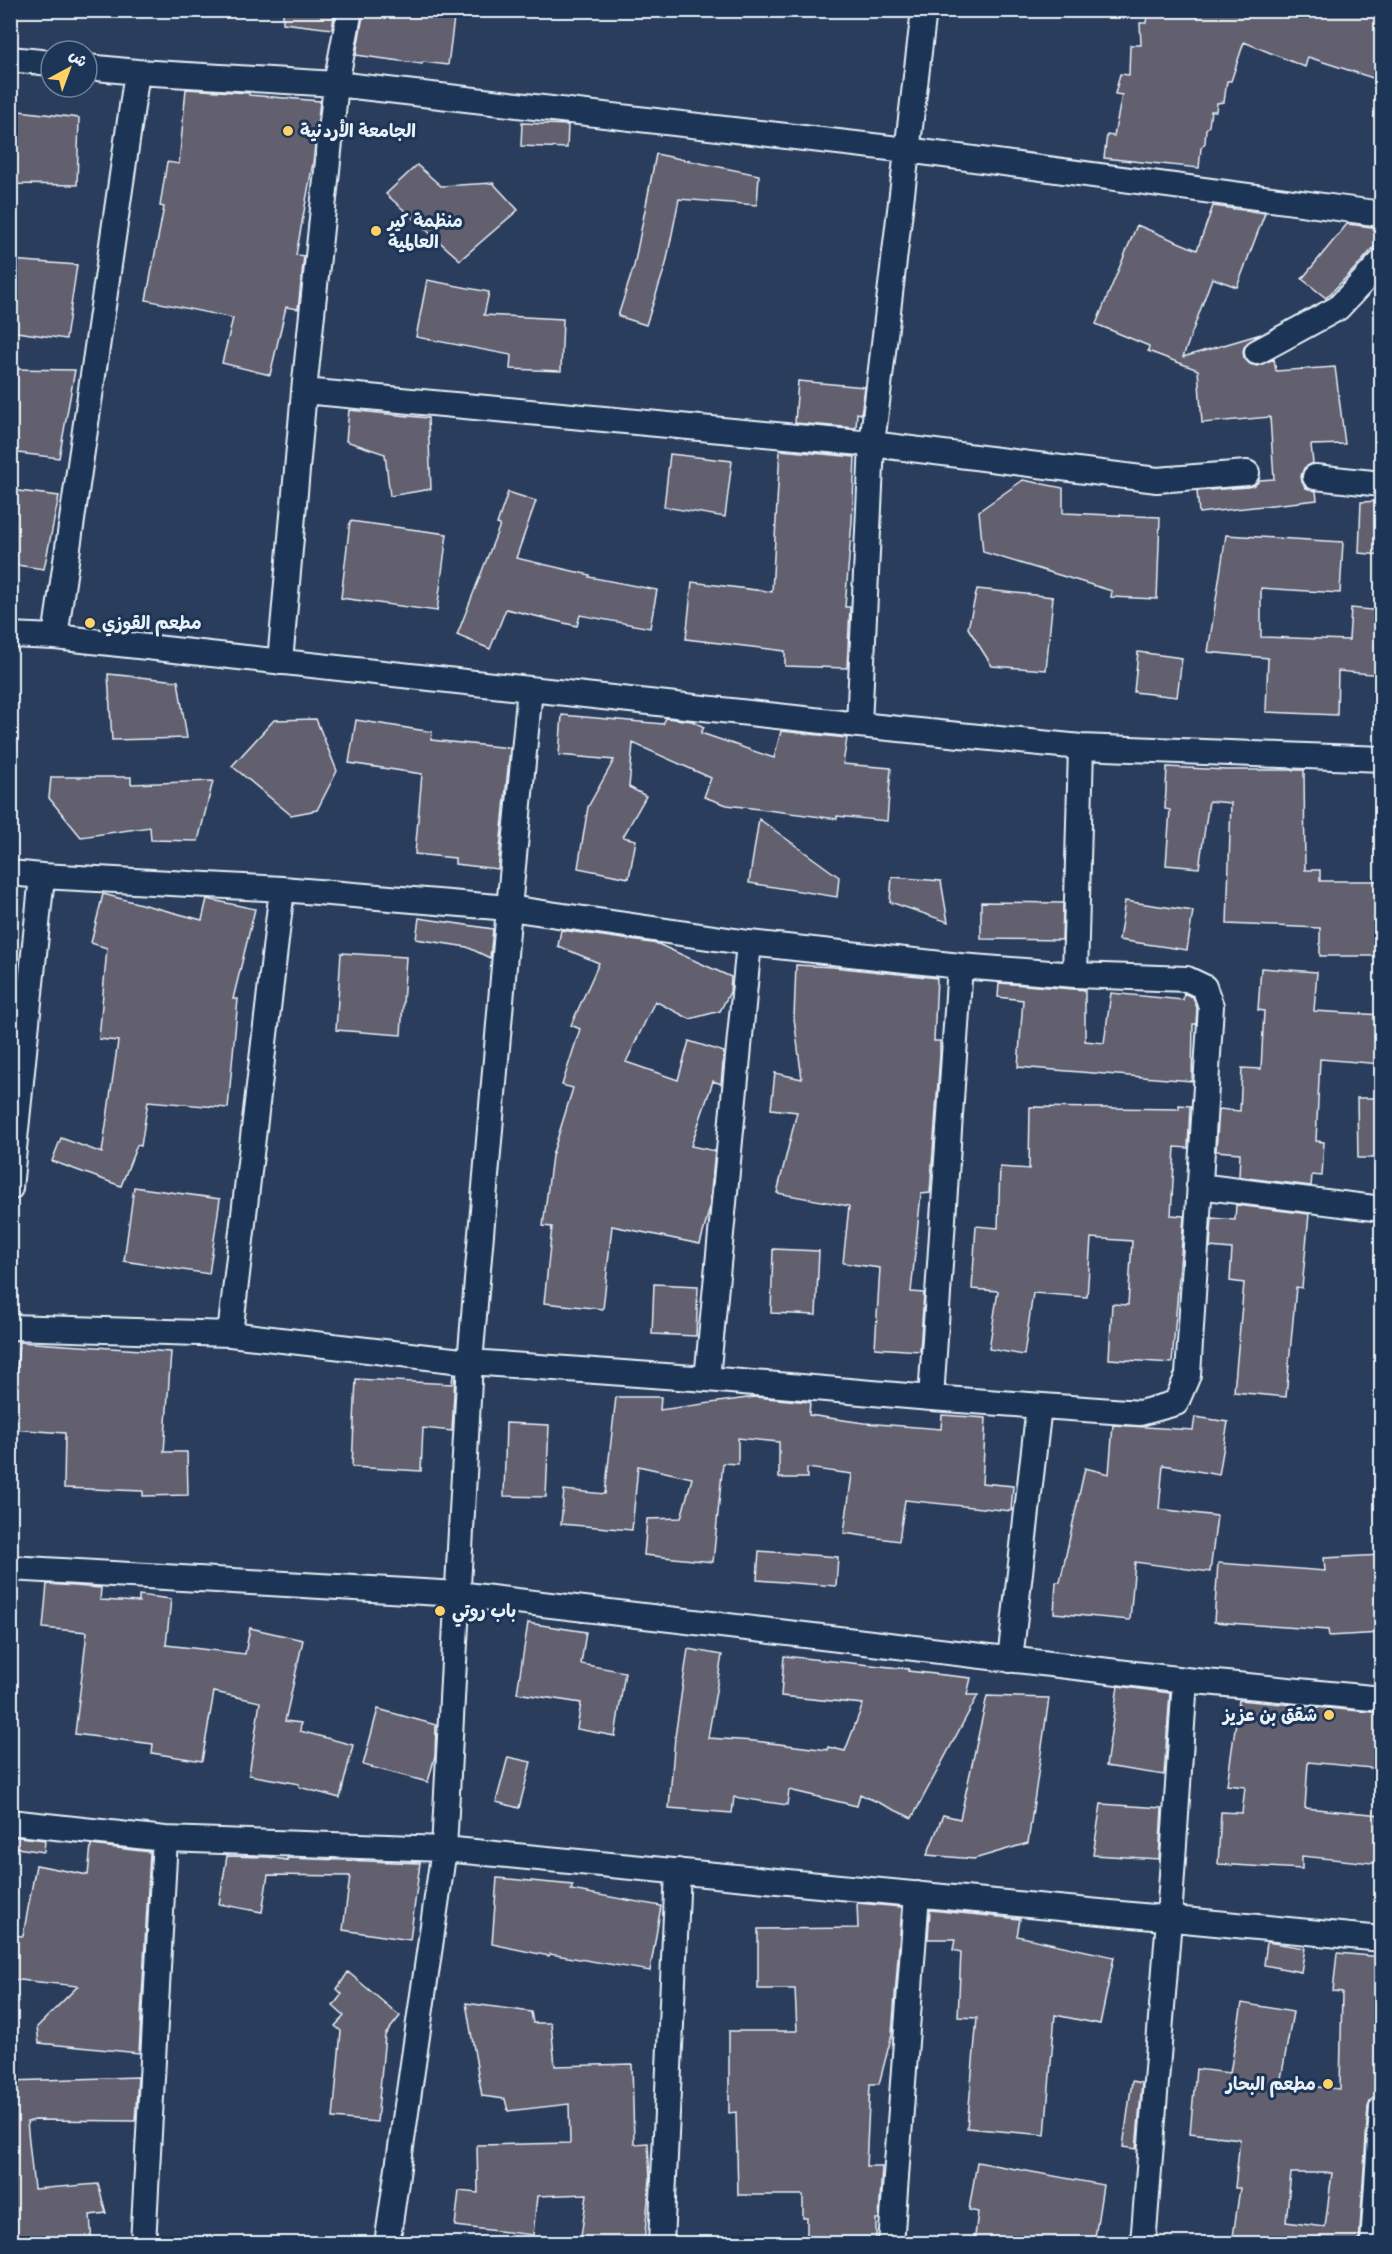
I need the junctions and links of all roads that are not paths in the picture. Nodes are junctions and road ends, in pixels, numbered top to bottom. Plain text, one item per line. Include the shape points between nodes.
1 (350, 10) edge
2 (924, 10) edge
3 (10, 59) edge
4 (39, 62) edge
5 (99, 68) edge
6 (137, 72) junction
7 (336, 84) junction
8 (907, 150) junction
9 (1382, 214) edge
10 (1382, 261) edge
11 (1257, 352) dead end
12 (304, 391) junction
13 (872, 444) junction
14 (1247, 473) dead end
15 (1315, 477) dead end
16 (1382, 484) edge
17 (10, 635) edge
18 (55, 638) junction
19 (280, 662) junction
20 (530, 689) junction
21 (859, 725) junction
22 (1081, 747) junction
23 (1382, 759) edge
24 (10, 873) edge
25 (42, 876) junction
26 (282, 889) junction
27 (508, 908) junction
28 (750, 943) junction
29 (960, 966) junction
30 (1075, 975) junction
31 (1199, 1186) junction
32 (10, 1188) edge
33 (1382, 1209) edge
34 (10, 1327) edge
35 (230, 1334) junction
36 (470, 1362) junction
37 (707, 1378) junction
38 (931, 1398) junction
39 (1039, 1406) junction
40 (10, 1568) edge
41 (458, 1594) junction
42 (1010, 1659) junction
43 (1185, 1680) junction
44 (1382, 1700) edge
45 (10, 1822) edge
46 (165, 1839) junction
47 (444, 1849) junction
48 (678, 1871) junction
49 (917, 1894) junction
50 (1168, 1918) junction
51 (1382, 1939) edge
52 (1382, 2108) edge
53 (143, 2244) edge
54 (387, 2244) edge
55 (661, 2244) edge
56 (891, 2244) edge
57 (1143, 2244) edge
58 (1373, 2244) edge

1 - 7 street
2 - 8 street
3 - 4 street
5 - 6 street
6 - 7 street
6 - 18 street
7 - 8 street
7 - 12 street
8 - 9 street
8 - 13 street
10 - 11 street via 1338,308
12 - 13 street
12 - 19 street
13 - 14 street via 1157,480
13 - 21 street
15 - 16 street
17 - 18 street
18 - 19 street
19 - 20 street
20 - 21 street
20 - 27 street
21 - 22 street
22 - 23 street
22 - 30 street
24 - 25 street
25 - 26 street
25 - 32 street
26 - 27 street
26 - 35 street
27 - 28 street
27 - 36 street
28 - 29 street
28 - 37 street
29 - 30 street
29 - 38 street
30 - 31 street via 1186,979 1204,987 1210,1006
31 - 33 street
31 - 39 street via 1188,1375 1176,1403 1140,1413
34 - 35 street
35 - 36 street
36 - 37 street
36 - 41 street
37 - 38 street
38 - 39 street
39 - 42 street
40 - 41 street
41 - 42 street
41 - 47 street
42 - 43 street
43 - 44 street
43 - 50 street
45 - 46 street
46 - 47 street
46 - 53 street
47 - 48 street
47 - 54 street
48 - 49 street
48 - 55 street
49 - 50 street
49 - 56 street
50 - 51 street
50 - 57 street
52 - 58 street

